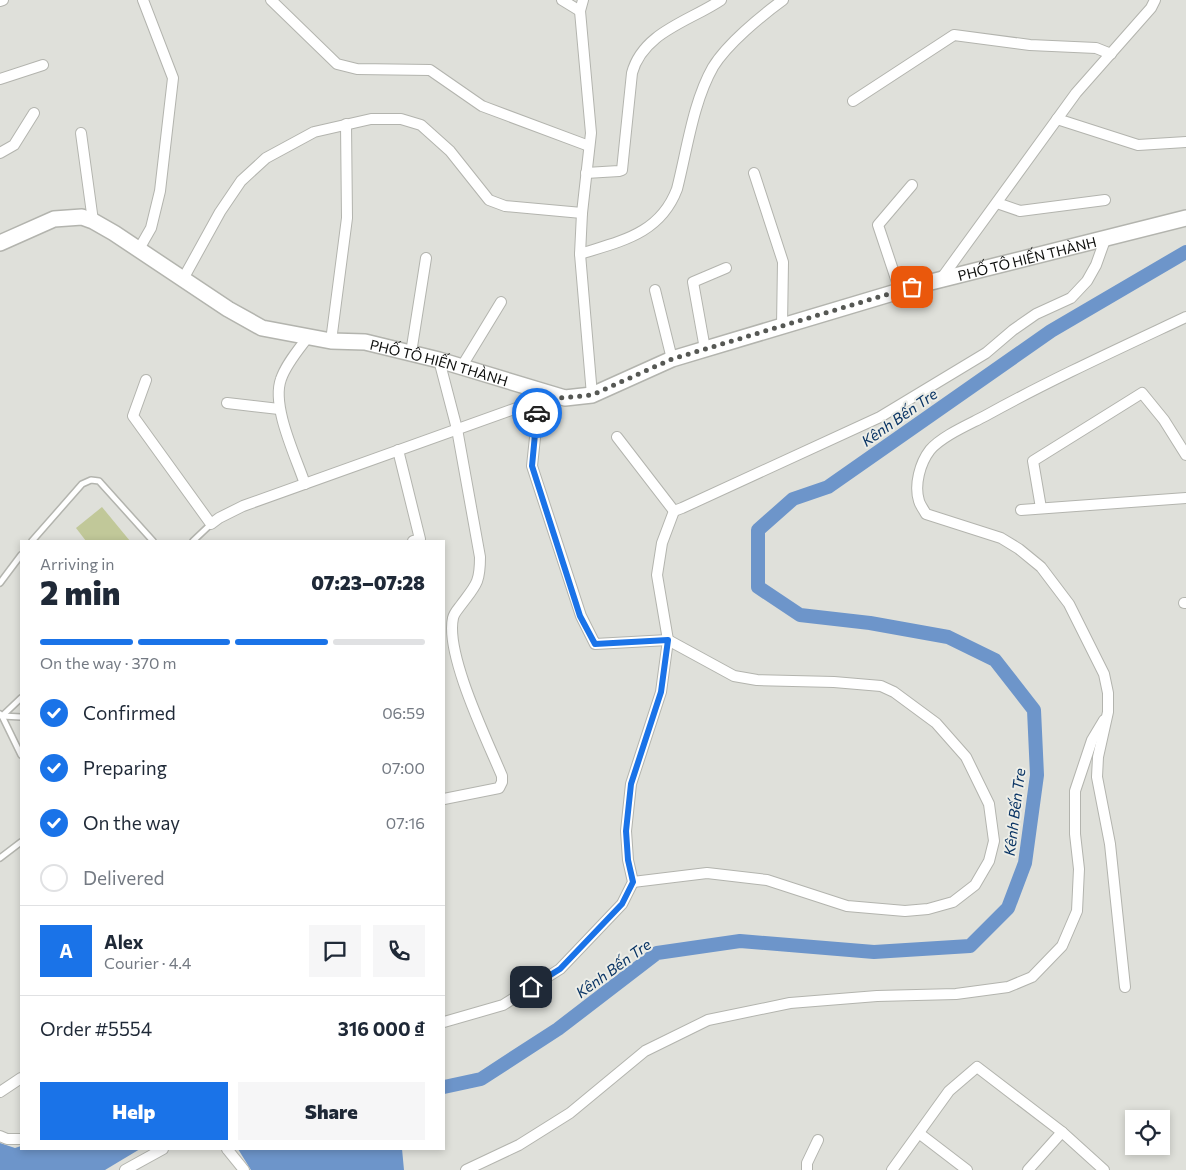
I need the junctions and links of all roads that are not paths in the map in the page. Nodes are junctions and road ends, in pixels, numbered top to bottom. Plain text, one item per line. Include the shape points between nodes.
1 (142, 0) edge
2 (271, 0) edge
3 (562, 0) edge
4 (583, 0) edge
5 (721, 0) edge
6 (782, 0) edge
7 (1155, 0) edge
8 (580, 11) junction
9 (1111, 54) junction
10 (43, 65) dead end
11 (0, 79) edge
12 (853, 101) dead end
13 (34, 114) dead end
14 (1057, 119) junction
15 (346, 124) junction
16 (81, 133) dead end
17 (1186, 142) edge
18 (589, 146) junction
19 (0, 152) edge
20 (586, 173) junction
21 (754, 173) dead end
22 (912, 186) dead end
23 (1105, 200) dead end
24 (997, 203) junction
25 (582, 213) junction
26 (1186, 218) edge
27 (93, 221) junction
28 (1106, 237) junction
29 (0, 242) edge
30 (139, 249) junction
31 (580, 254) junction
32 (426, 258) dead end
33 (726, 268) dead end
34 (183, 279) junction
35 (941, 279) junction
36 (655, 290) dead end
37 (900, 291) junction
38 (501, 302) dead end
39 (1186, 317) edge
40 (782, 326) junction
41 (308, 337) junction
42 (331, 341) junction
43 (705, 349) junction
44 (411, 353) junction
45 (672, 359) junction
46 (440, 360) junction
47 (462, 366) junction
48 (146, 380) dead end
49 (592, 395) junction
50 (565, 398) junction
51 (539, 400) junction
52 (227, 404) dead end
53 (279, 409) junction
54 (458, 429) junction
55 (617, 437) dead end
56 (398, 450) junction
57 (1186, 455) edge
58 (305, 484) junction
59 (1186, 498) edge
60 (1041, 508) junction
61 (1021, 510) dead end
62 (674, 511) junction
63 (211, 524) junction
64 (33, 540) edge
65 (152, 540) edge
66 (194, 540) edge
67 (416, 540) edge
68 (20, 556) edge
69 (0, 583) edge
70 (668, 640) junction
71 (20, 699) edge
72 (1108, 712) junction
73 (1, 715) edge
74 (20, 717) edge
75 (20, 753) edge
76 (445, 799) edge
77 (20, 843) edge
78 (0, 858) edge
79 (633, 882) junction
80 (1125, 987) dead end
81 (445, 1022) edge
82 (20, 1079) edge
83 (0, 1092) edge
84 (1062, 1132) junction
85 (920, 1134) junction
86 (0, 1136) edge
87 (20, 1139) edge
88 (818, 1140) dead end
89 (161, 1150) edge
90 (228, 1150) edge
91 (125, 1170) edge
92 (244, 1170) edge
93 (466, 1170) edge
94 (807, 1170) edge
95 (892, 1170) edge
96 (968, 1170) edge
97 (1028, 1170) edge
98 (1104, 1170) edge

1 - 30 street via 173,78 160,191 151,228
2 - 18 street via 337,64 357,69 430,70 482,106
3 - 8 street
4 - 8 street
5 - 20 street via 657,36 643,51 632,73 622,170
6 - 31 street via 747,30 714,67 701,97 672,204 661,218 626,240
7 - 9 street
8 - 18 street via 591,133
9 - 12 street via 1096,48 1030,45 954,35
9 - 14 street via 1076,92
10 - 11 street
13 - 19 street via 14,145
14 - 17 street via 1138,146
14 - 24 street
15 - 25 street via 370,119 401,119 420,125 450,151 489,200 505,206
15 - 34 street via 314,132 266,158 241,181
15 - 42 street via 347,218
16 - 27 street
18 - 20 street
20 - 25 street
21 - 40 street via 783,262
22 - 37 street via 878,225
23 - 24 street via 1020,211
24 - 35 street
25 - 31 street
26 - 28 street, PHỐ TÔ HIẾN THÀNH
27 - 29 street, PHỐ TÔ HIẾN THÀNH via 82,217 54,219
27 - 30 street, PHỐ TÔ HIẾN THÀNH
28 - 35 street, PHỐ TÔ HIẾN THÀNH
28 - 62 street via 1087,281 1071,298 1036,314 986,353 880,417
30 - 34 street, PHỐ TÔ HIẾN THÀNH
31 - 49 street
32 - 44 street
33 - 43 street via 692,282
34 - 41 street, PHỐ TÔ HIẾN THÀNH via 262,328
35 - 37 street, PHỐ TÔ HIẾN THÀNH
36 - 45 street
37 - 40 street, PHỐ TÔ HIẾN THÀNH
38 - 47 street
39 - 72 street via 1020,397 948,436 930,450 918,478 919,503 926,514 1001,538 1041,567 1069,604 1104,674
40 - 43 street, PHỐ TÔ HIẾN THÀNH
41 - 42 street, PHỐ TÔ HIẾN THÀNH
41 - 53 street via 281,377
42 - 44 street, PHỐ TÔ HIẾN THÀNH via 365,342
43 - 45 street, PHỐ TÔ HIẾN THÀNH
44 - 46 street, PHỐ TÔ HIẾN THÀNH
45 - 49 street, PHỐ TÔ HIẾN THÀNH
46 - 47 street, PHỐ TÔ HIẾN THÀNH
46 - 54 street
47 - 50 street, PHỐ TÔ HIẾN THÀNH
48 - 63 street via 133,416
49 - 50 street, PHỐ TÔ HIẾN THÀNH
50 - 51 street
51 - 54 street
51 - 70 street via 532,466 580,616 595,644
52 - 53 street
53 - 58 street
54 - 56 street
54 - 76 street via 480,572 478,583 454,615 452,635 463,680 502,782 499,788
55 - 62 street
56 - 58 street
56 - 67 street via 420,539
57 - 60 street via 1142,393 1033,461
58 - 63 street via 243,506
59 - 60 street
60 - 61 street
62 - 70 street via 662,543 657,575
63 - 66 lane
64 - 65 lane via 82,484 91,480 100,481
68 - 69 lane
70 - 79 street via 661,692 631,784 626,831
70 - 79 street via 734,676 881,686 894,692 936,723 966,757 989,804 994,841 989,861 975,885 953,902 928,909 905,911 847,906 767,880 707,873
71 - 73 lane
72 - 80 street via 1097,777 1110,844
72 - 93 street via 1092,740 1075,791 1079,869 1077,911 1062,946 1032,977 1008,987 956,994 790,1003 708,1020 644,1051 570,1113 519,1145
73 - 74 lane
73 - 75 lane
77 - 78 lane
79 - 81 street via 622,904 560,969 502,1006
82 - 83 street
84 - 85 street via 978,1067 949,1091
84 - 97 street
84 - 98 street
85 - 95 street
85 - 96 street
86 - 87 street
88 - 94 street
89 - 91 street
90 - 92 street

